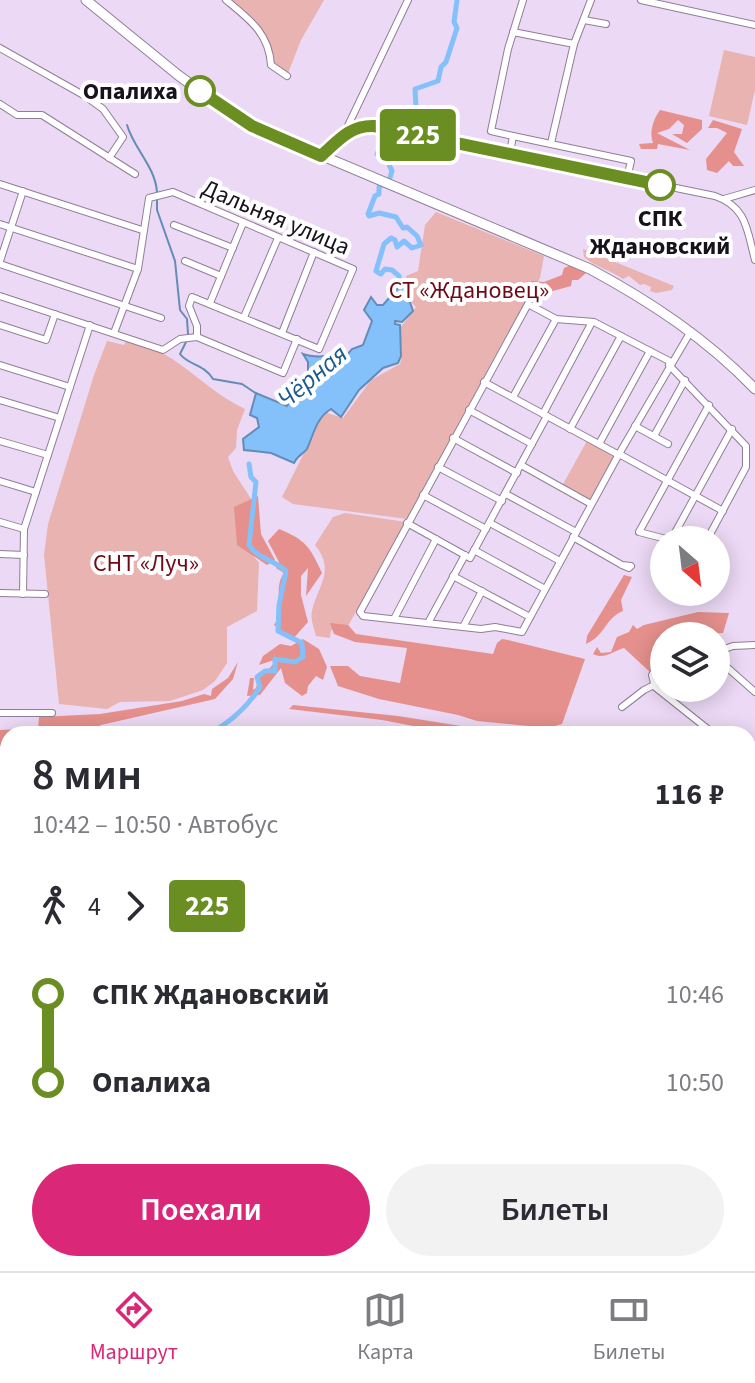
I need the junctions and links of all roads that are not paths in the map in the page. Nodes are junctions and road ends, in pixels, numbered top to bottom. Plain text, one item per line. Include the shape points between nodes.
1 (86, 0) edge
2 (226, 0) edge
3 (408, 0) edge
4 (523, 0) edge
5 (591, 0) edge
6 (641, 0) edge
7 (584, 20) junction
8 (606, 24) dead end
9 (755, 25) edge
10 (513, 32) junction
11 (574, 44) junction
12 (0, 48) edge
13 (287, 76) dead end
14 (0, 104) edge
15 (343, 136) junction
16 (513, 136) junction
17 (551, 143) junction
18 (510, 153) junction
19 (321, 156) junction
20 (109, 158) junction
21 (135, 174) dead end
22 (627, 178) junction
23 (0, 184) edge
24 (755, 190) edge
25 (23, 191) junction
26 (724, 199) junction
27 (243, 223) junction
28 (0, 224) edge
29 (174, 225) dead end
30 (11, 228) junction
31 (142, 230) junction
32 (278, 238) junction
33 (233, 248) junction
34 (314, 252) junction
35 (755, 260) edge
36 (185, 261) dead end
37 (0, 262) edge
38 (138, 269) junction
39 (221, 276) junction
40 (183, 292) dead end
41 (0, 296) edge
42 (192, 297) junction
43 (210, 303) junction
44 (123, 306) junction
45 (55, 314) junction
46 (244, 317) junction
47 (161, 318) dead end
48 (556, 319) junction
49 (592, 322) junction
50 (0, 325) edge
51 (90, 325) junction
52 (691, 331) junction
53 (114, 333) junction
54 (282, 333) junction
55 (621, 336) junction
56 (191, 337) junction
57 (297, 339) junction
58 (650, 351) junction
59 (670, 363) junction
60 (0, 365) edge
61 (685, 380) junction
62 (484, 382) junction
63 (70, 387) junction
64 (755, 389) edge
65 (513, 397) junction
66 (0, 400) edge
67 (709, 405) junction
68 (469, 410) junction
69 (545, 415) junction
70 (60, 418) junction
71 (635, 426) junction
72 (570, 429) junction
73 (732, 429) junction
74 (654, 436) junction
75 (453, 438) junction
76 (0, 441) edge
77 (532, 444) junction
78 (599, 444) junction
79 (668, 444) dead end
80 (619, 454) junction
81 (48, 455) junction
82 (521, 465) junction
83 (438, 467) junction
84 (517, 473) junction
85 (667, 480) junction
86 (0, 481) edge
87 (36, 492) junction
88 (506, 494) junction
89 (423, 495) junction
90 (695, 495) junction
91 (502, 501) junction
92 (591, 504) junction
93 (723, 511) junction
94 (0, 522) edge
95 (407, 523) junction
96 (488, 526) junction
97 (678, 526) edge
98 (715, 526) edge
99 (24, 529) junction
100 (575, 535) junction
101 (650, 535) edge
102 (436, 539) junction
103 (474, 550) junction
104 (0, 554) edge
105 (24, 555) junction
106 (467, 556) junction
107 (560, 561) junction
108 (622, 565) dead end
109 (453, 576) junction
110 (545, 589) junction
111 (482, 591) junction
112 (0, 593) edge
113 (23, 594) junction
114 (45, 594) dead end
115 (530, 617) junction
116 (394, 619) junction
117 (428, 623) junction
118 (463, 627) junction
119 (755, 645) edge
120 (730, 647) edge
121 (730, 670) edge
122 (650, 686) edge
123 (755, 692) edge
124 (676, 702) edge
125 (622, 707) dead end
126 (0, 713) edge
127 (52, 713) dead end
128 (704, 726) edge

1 - 19 main road via 226,110
2 - 13 street via 258,27 268,42 271,65
3 - 15 street
4 - 10 street
5 - 7 street
6 - 9 street
7 - 8 street
7 - 11 street
10 - 11 street
10 - 16 street via 491,131
11 - 17 street
12 - 20 street via 103,109 123,137
14 - 20 street via 17,115 42,115
15 - 18 street via 361,126
15 - 19 street
16 - 17 street
16 - 18 street
17 - 22 street via 631,161
18 - 22 street
19 - 52 main road via 590,269
20 - 21 street
22 - 26 street
23 - 25 street
24 - 26 street
25 - 30 street
25 - 31 street
26 - 35 street via 743,218
27 - 31 street, Дальняя улица via 173,192 149,198
27 - 32 street, Дальняя улица
27 - 33 street
28 - 30 street
29 - 33 street
30 - 37 street
30 - 38 street
31 - 38 street
32 - 34 street, Дальняя улица
32 - 46 street
33 - 39 street
34 - 54 street
34 - 57 street, Дальняя улица via 353,269 319,349
36 - 39 street
37 - 44 street
38 - 44 street
39 - 43 street
40 - 42 street
41 - 45 street
42 - 43 street
42 - 56 street via 189,306 197,326
43 - 46 street
44 - 47 street
44 - 53 street
45 - 50 street via 46,340
45 - 51 street
46 - 54 street
48 - 49 street
48 - 62 street via 528,304
48 - 65 street
49 - 55 street
49 - 69 street
51 - 53 street
51 - 63 street
52 - 59 street
52 - 64 main road
53 - 56 street via 163,350
54 - 57 street
55 - 58 street
55 - 72 street
56 - 57 street via 283,373
58 - 59 street
58 - 78 street
59 - 61 street
59 - 71 street
60 - 63 street
61 - 67 street
61 - 74 street
62 - 65 street
62 - 68 street
63 - 70 street
65 - 69 street
66 - 70 street
67 - 73 street
67 - 85 street
68 - 75 street
68 - 77 street
69 - 72 street
69 - 77 street
70 - 81 street
71 - 74 street
71 - 80 street
72 - 78 street
73 - 90 street
73 - 93 street via 745,444 747,464
74 - 79 street
75 - 83 street
75 - 84 street
76 - 81 street
77 - 82 street
78 - 80 street
80 - 85 street
80 - 92 street
81 - 87 street
82 - 84 street
82 - 92 street
83 - 89 street
83 - 91 street
84 - 88 street
85 - 90 street
85 - 101 street via 639,532
86 - 87 street
87 - 99 street
88 - 91 street
88 - 100 street
89 - 95 street
89 - 96 street
90 - 93 street
90 - 97 street
91 - 96 street
92 - 100 street
93 - 98 street
94 - 99 street
95 - 102 street
95 - 116 street via 360,612
96 - 103 street
96 - 107 street
99 - 105 street
100 - 107 street
100 - 108 street
102 - 106 street
102 - 116 street
103 - 106 street
103 - 110 street
104 - 105 street
105 - 113 street
106 - 109 street
107 - 110 street
109 - 111 street
109 - 117 street
110 - 115 street
111 - 115 street
111 - 118 street
112 - 113 street
113 - 114 street
115 - 118 street via 522,632
116 - 117 street
117 - 118 street
119 - 120 street
121 - 123 street
122 - 125 street
124 - 128 street
126 - 127 street

